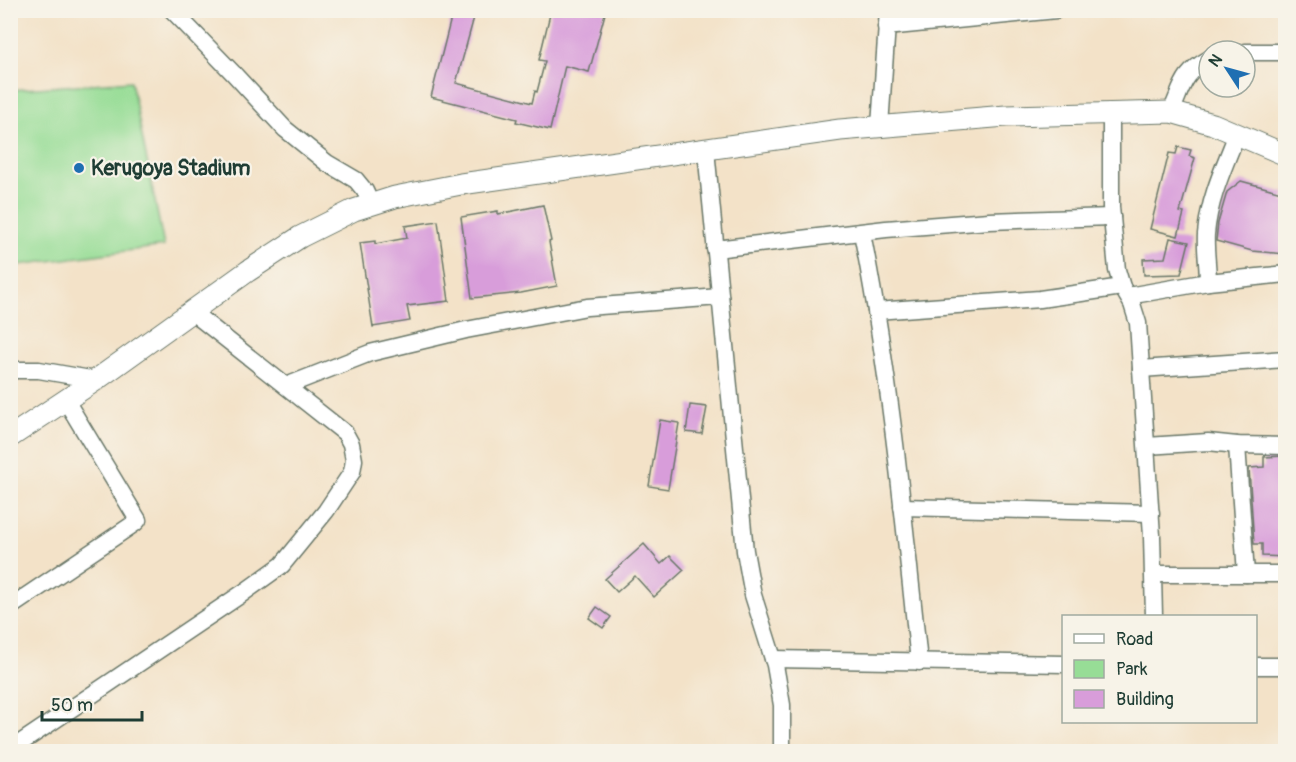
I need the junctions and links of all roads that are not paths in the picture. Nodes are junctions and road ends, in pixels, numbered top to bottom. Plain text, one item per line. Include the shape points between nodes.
1 (172, 10) edge
2 (1056, 10) edge
3 (887, 19) edge
4 (1257, 51) edge
5 (1286, 52) edge
6 (1197, 67) edge
7 (1171, 112) junction
8 (1111, 113) junction
9 (880, 126) junction
10 (1237, 134) junction
11 (706, 150) junction
12 (1286, 155) edge
13 (371, 204) junction
14 (1112, 217) junction
15 (862, 233) junction
16 (715, 249) junction
17 (1286, 274) edge
18 (1208, 282) junction
19 (1125, 292) junction
20 (720, 297) junction
21 (876, 311) junction
22 (192, 312) junction
23 (1286, 359) edge
24 (1141, 369) junction
25 (10, 370) edge
26 (96, 380) junction
27 (286, 386) junction
28 (65, 399) junction
29 (10, 438) edge
30 (1147, 446) junction
31 (1237, 446) junction
32 (1286, 446) edge
33 (902, 507) junction
34 (1151, 513) junction
35 (1153, 574) junction
36 (1246, 574) junction
37 (1286, 574) edge
38 (10, 607) edge
39 (1154, 615) edge
40 (773, 658) junction
41 (919, 662) junction
42 (1062, 664) edge
43 (1257, 666) edge
44 (1286, 666) edge
45 (10, 750) edge
46 (783, 752) edge

1 - 13 street via 285,129 327,163 356,180
2 - 3 street
3 - 9 street
4 - 5 street
6 - 7 street via 1190,71
7 - 8 main road
7 - 10 main road
8 - 9 main road
8 - 14 street
9 - 11 main road
10 - 12 main road
10 - 18 street via 1211,205 1206,236
11 - 13 main road via 461,184
11 - 16 street
13 - 22 main road via 300,237
14 - 15 street via 988,221
14 - 19 street via 1117,270
15 - 16 street
15 - 21 street
16 - 20 street
17 - 18 street
18 - 19 street
19 - 21 street
19 - 24 street via 1138,323
20 - 27 street via 587,307 466,330 370,353
20 - 40 street via 745,551 753,595
21 - 33 street
22 - 26 main road
22 - 27 street
23 - 24 street
24 - 30 street
25 - 26 street via 39,370
26 - 28 main road
27 - 45 street via 345,433 351,444 352,472 326,511 282,565 268,576
28 - 29 main road
28 - 38 street via 138,520
30 - 31 street via 1208,442
30 - 34 street
31 - 32 street
31 - 36 street
33 - 34 street
33 - 41 street
34 - 35 street
35 - 36 street
35 - 39 street
36 - 37 street
40 - 41 street
40 - 46 street via 782,705
41 - 42 street
43 - 44 street

